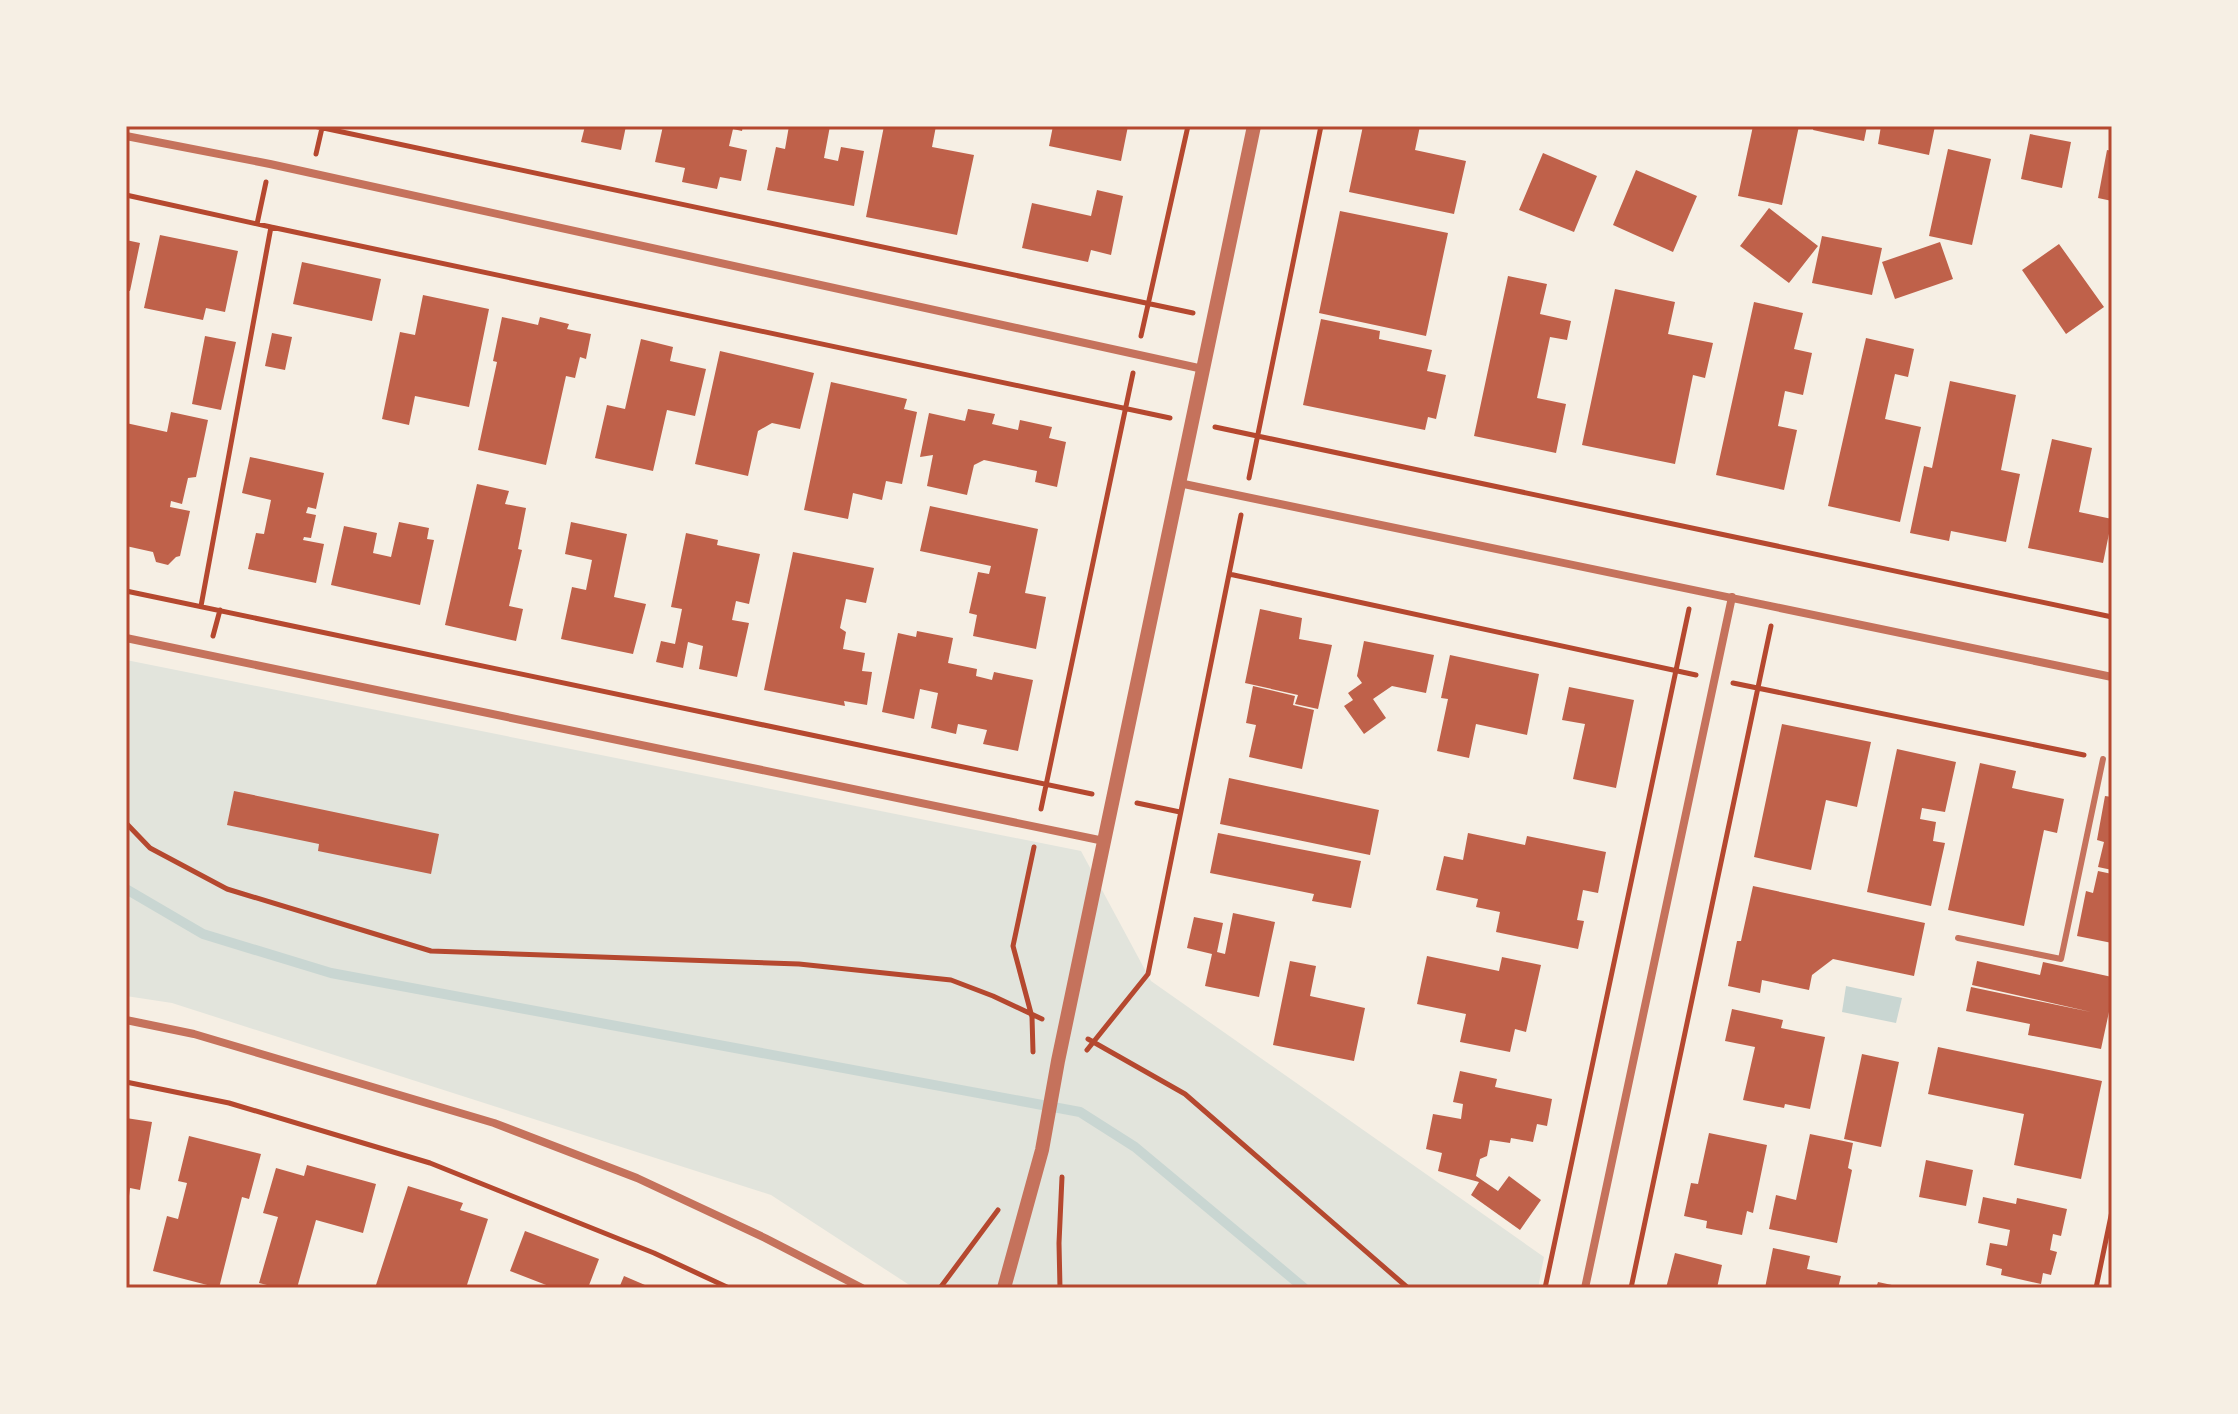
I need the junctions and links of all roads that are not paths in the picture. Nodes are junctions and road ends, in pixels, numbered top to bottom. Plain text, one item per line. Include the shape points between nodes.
1 (1254, 126) edge
2 (126, 136) edge
3 (1203, 369) junction
4 (1179, 483) junction
5 (1732, 597) junction
6 (126, 638) edge
7 (2112, 677) edge
8 (2103, 759) road end
9 (1104, 841) junction
10 (1958, 938) dead end
11 (126, 1020) edge
12 (862, 1288) edge
13 (1004, 1288) edge
14 (1585, 1288) edge

1 - 3 street
2 - 3 street
3 - 4 street
4 - 5 street
4 - 9 street
5 - 7 street
5 - 14 street
6 - 9 street
8 - 10 lane via 2061,959
9 - 13 street via 1042,1150
11 - 12 street via 194,1034 494,1123 637,1178

